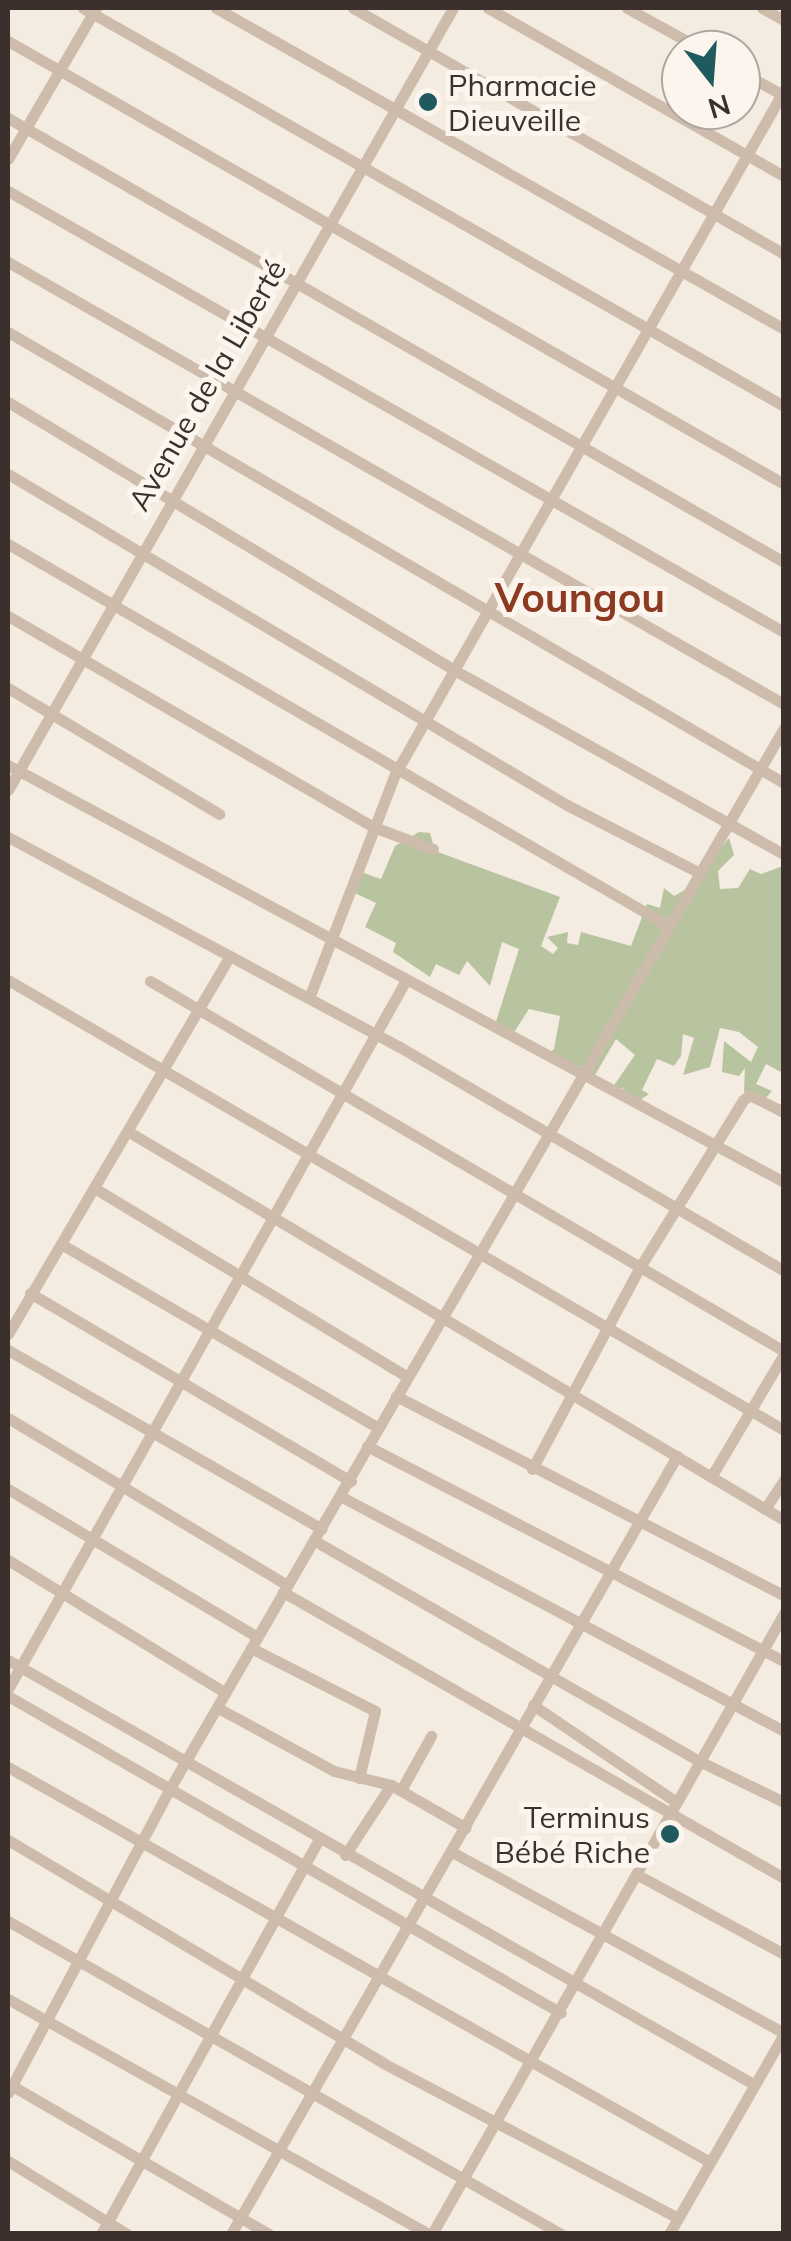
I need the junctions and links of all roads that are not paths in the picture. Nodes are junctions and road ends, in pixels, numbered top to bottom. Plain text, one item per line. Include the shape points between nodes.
1 (216, 8) edge
2 (353, 8) edge
3 (453, 8) edge
4 (488, 8) edge
5 (627, 8) edge
6 (762, 8) edge
7 (91, 9) edge
8 (784, 20) edge
9 (666, 30) edge
10 (8, 41) edge
11 (428, 50) junction
12 (60, 69) junction
13 (782, 92) edge
14 (394, 110) junction
15 (8, 118) edge
16 (26, 127) junction
17 (746, 154) junction
18 (8, 158) edge
19 (362, 165) junction
20 (784, 176) edge
21 (8, 191) edge
22 (712, 213) junction
23 (328, 225) junction
24 (784, 254) edge
25 (8, 262) edge
26 (680, 270) junction
27 (294, 282) junction
28 (647, 327) junction
29 (784, 330) edge
30 (8, 332) edge
31 (263, 338) junction
32 (614, 386) junction
33 (234, 389) junction
34 (8, 402) edge
35 (784, 406) edge
36 (202, 443) junction
37 (581, 443) junction
38 (8, 474) edge
39 (784, 484) edge
40 (171, 499) junction
41 (550, 499) junction
42 (8, 544) edge
43 (520, 553) junction
44 (140, 554) junction
45 (784, 562) edge
46 (110, 604) junction
47 (490, 610) junction
48 (8, 616) edge
49 (784, 632) edge
50 (80, 659) junction
51 (456, 670) junction
52 (8, 688) edge
53 (784, 704) edge
54 (50, 713) junction
55 (426, 721) junction
56 (784, 728) edge
57 (12, 768) edge
58 (759, 771) junction
59 (395, 774) junction
60 (784, 783) edge
61 (8, 790) edge
62 (219, 814) dead end
63 (728, 822) junction
64 (371, 826) junction
65 (8, 837) edge
66 (433, 849) dead end
67 (784, 854) edge
68 (700, 873) junction
69 (669, 926) junction
70 (330, 945) junction
71 (230, 956) junction
72 (8, 980) edge
73 (406, 980) junction
74 (150, 981) dead end
75 (309, 998) junction
76 (196, 1013) junction
77 (377, 1035) junction
78 (162, 1074) junction
79 (580, 1078) junction
80 (342, 1095) junction
81 (784, 1112) edge
82 (130, 1132) junction
83 (543, 1135) junction
84 (716, 1143) junction
85 (308, 1157) junction
86 (784, 1182) edge
87 (96, 1188) junction
88 (508, 1194) junction
89 (674, 1210) junction
90 (273, 1217) junction
91 (61, 1244) junction
92 (477, 1252) junction
93 (640, 1267) junction
94 (784, 1271) edge
95 (239, 1275) junction
96 (30, 1293) junction
97 (442, 1320) junction
98 (210, 1330) junction
99 (606, 1330) junction
100 (8, 1334) edge
101 (8, 1350) edge
102 (784, 1352) edge
103 (406, 1376) junction
104 (181, 1382) junction
105 (572, 1392) junction
106 (396, 1396) junction
107 (753, 1411) junction
108 (8, 1418) edge
109 (378, 1428) junction
110 (784, 1430) edge
111 (151, 1433) junction
112 (368, 1446) junction
113 (677, 1456) junction
114 (532, 1469) junction
115 (711, 1476) junction
116 (784, 1480) edge
117 (351, 1481) junction
118 (121, 1486) junction
119 (8, 1489) edge
120 (342, 1497) junction
121 (766, 1510) junction
122 (784, 1520) edge
123 (638, 1523) junction
124 (322, 1529) junction
125 (91, 1541) junction
126 (315, 1541) junction
127 (8, 1560) edge
128 (609, 1572) junction
129 (285, 1588) junction
130 (61, 1591) junction
131 (784, 1595) edge
132 (784, 1613) edge
133 (577, 1626) junction
134 (254, 1643) junction
135 (763, 1651) junction
136 (8, 1660) edge
137 (784, 1661) edge
138 (21, 1668) junction
139 (550, 1676) junction
140 (8, 1692) edge
141 (226, 1693) junction
142 (533, 1705) junction
143 (732, 1706) junction
144 (218, 1708) junction
145 (521, 1726) junction
146 (784, 1731) edge
147 (431, 1736) dead end
148 (698, 1761) junction
149 (186, 1764) junction
150 (8, 1767) edge
151 (359, 1778) junction
152 (396, 1788) junction
153 (170, 1790) junction
154 (675, 1801) junction
155 (784, 1802) edge
156 (666, 1818) junction
157 (466, 1828) junction
158 (320, 1839) junction
159 (8, 1840) edge
160 (141, 1842) junction
161 (452, 1852) junction
162 (346, 1854) junction
163 (304, 1865) junction
164 (636, 1874) junction
165 (784, 1878) edge
166 (111, 1900) junction
167 (426, 1902) junction
168 (276, 1917) junction
169 (8, 1920) edge
170 (414, 1926) junction
171 (604, 1931) junction
172 (784, 1954) edge
173 (81, 1960) junction
174 (243, 1977) junction
175 (382, 1980) junction
176 (576, 1986) junction
177 (8, 1999) edge
178 (561, 2013) junction
179 (48, 2023) junction
180 (784, 2033) edge
181 (211, 2038) junction
182 (348, 2042) junction
183 (532, 2064) junction
184 (755, 2084) junction
185 (9, 2087) edge
186 (176, 2092) junction
187 (317, 2094) junction
188 (500, 2120) junction
189 (280, 2153) junction
190 (8, 2161) edge
191 (140, 2162) junction
192 (710, 2162) junction
193 (461, 2181) junction
194 (678, 2218) junction
195 (240, 2219) junction
196 (104, 2228) edge
197 (127, 2234) edge
198 (232, 2234) edge
199 (269, 2234) edge
200 (430, 2234) edge
201 (561, 2234) edge
202 (670, 2234) edge

1 - 14 street
2 - 11 street
3 - 11 street, Avenue de la Liberté
4 - 17 street
5 - 9 street
6 - 8 street
7 - 12 street
7 - 19 street
10 - 12 street
11 - 14 street, Avenue de la Liberté
11 - 22 street
12 - 16 street
12 - 23 street
13 - 17 street
14 - 19 street, Avenue de la Liberté
14 - 26 street
15 - 16 street
16 - 18 street
16 - 27 street
17 - 20 street
17 - 22 street
19 - 23 street, Avenue de la Liberté
19 - 28 street
21 - 31 street
22 - 24 street
22 - 26 street
23 - 27 street, Avenue de la Liberté
23 - 32 street
25 - 33 street
26 - 28 street
26 - 29 street
27 - 31 street, Avenue de la Liberté
27 - 37 street
28 - 32 street
28 - 35 street
30 - 36 street
31 - 33 street, Avenue de la Liberté
31 - 41 street
32 - 37 street
32 - 39 street
33 - 36 street, Avenue de la Liberté
33 - 43 street
34 - 40 street
36 - 40 street, Avenue de la Liberté
36 - 47 street
37 - 41 street
37 - 45 street
38 - 44 street
40 - 44 street, Avenue de la Liberté
40 - 51 street
41 - 43 street
41 - 49 street
42 - 46 street
43 - 47 street
43 - 53 street
44 - 46 street, Avenue de la Liberté
44 - 55 street
46 - 50 street, Avenue de la Liberté
46 - 59 street
47 - 51 street
47 - 58 street
48 - 50 street
50 - 54 street, Avenue de la Liberté
50 - 64 street
51 - 55 street
51 - 63 street
52 - 54 street
54 - 57 street, Avenue de la Liberté
54 - 62 street
55 - 59 street
55 - 68 street
56 - 58 street
57 - 61 street, Avenue de la Liberté
57 - 70 street via 137,830
58 - 60 street
58 - 63 street
59 - 64 street
59 - 69 street
63 - 67 street
63 - 68 street
64 - 66 street
64 - 70 street
65 - 71 street
68 - 69 street
69 - 79 street
70 - 73 street
70 - 75 street
71 - 75 street
71 - 76 street
72 - 78 street
73 - 77 street
73 - 79 street
74 - 76 street
75 - 77 street
76 - 78 street
76 - 80 street
77 - 80 street
77 - 83 street
78 - 82 street
78 - 85 street
79 - 83 street
79 - 84 street
80 - 85 street
80 - 88 street
81 - 84 street via 746,1097
82 - 87 street
82 - 90 street
83 - 88 street
83 - 89 street
84 - 86 street
84 - 89 street
85 - 90 street
85 - 92 street
87 - 91 street
87 - 95 street
88 - 92 street
88 - 93 street
89 - 93 street
89 - 94 street
90 - 95 street
90 - 97 street
91 - 96 street
91 - 98 street
92 - 97 street
92 - 99 street
93 - 99 street
93 - 102 street
95 - 98 street
95 - 103 street
96 - 100 street
96 - 104 street
97 - 103 street
97 - 105 street
98 - 104 street
98 - 109 street
99 - 105 street
99 - 107 street
101 - 111 street
102 - 107 street
103 - 106 street
104 - 111 street
104 - 117 street
105 - 113 street
105 - 114 street
106 - 109 street
106 - 114 street
107 - 110 street
107 - 115 street
108 - 118 street
109 - 112 street
111 - 118 street
111 - 124 street
112 - 117 street
112 - 128 street
113 - 115 street
113 - 123 street
114 - 123 street
115 - 121 street
116 - 121 street
117 - 120 street
118 - 125 street
118 - 129 street
119 - 125 street
120 - 124 street
120 - 133 street
121 - 122 street
123 - 128 street
123 - 131 street
124 - 126 street
125 - 130 street
125 - 134 street
126 - 129 street
126 - 139 street
127 - 130 street
128 - 133 street
128 - 135 street
129 - 134 street
129 - 145 street
130 - 138 street
130 - 141 street
132 - 135 street
133 - 139 street
133 - 143 street
134 - 141 street
134 - 151 street via 375,1711
135 - 137 street
135 - 143 street
136 - 138 street
138 - 140 street
138 - 149 street
139 - 142 street
139 - 148 street
140 - 153 street
141 - 144 street
142 - 145 street
142 - 154 street
143 - 146 street
143 - 148 street
144 - 149 street
144 - 151 street
145 - 156 street
145 - 157 street
147 - 152 street
148 - 154 street
148 - 155 street
149 - 153 street
149 - 158 street
150 - 160 street
151 - 152 street
152 - 157 street
152 - 162 street
153 - 160 street
153 - 163 street
154 - 156 street
156 - 164 street
156 - 165 street
157 - 161 street
158 - 162 street
158 - 163 street
159 - 166 street
160 - 166 street
160 - 168 street
161 - 167 street
161 - 171 street
162 - 167 street
163 - 168 street
163 - 170 street
164 - 171 street
164 - 172 street
166 - 173 street
166 - 174 street
167 - 170 street
167 - 176 street
168 - 174 street
168 - 175 street
169 - 173 street
170 - 175 street
170 - 178 street
171 - 176 street
171 - 180 street
173 - 179 street
173 - 181 street
174 - 181 street
174 - 182 street
175 - 182 street
175 - 183 street
176 - 178 street
176 - 184 street
177 - 179 street
178 - 183 street
179 - 185 street
179 - 186 street
180 - 184 street
181 - 186 street
181 - 187 street
182 - 187 street
182 - 188 street
183 - 188 street
183 - 192 street
184 - 192 street
185 - 191 street
186 - 189 street
186 - 191 street
187 - 189 street
187 - 193 street
188 - 193 street
188 - 194 street
189 - 195 street
189 - 200 street
190 - 196 street
191 - 195 street
191 - 196 street
192 - 194 street
193 - 200 street
193 - 201 street
194 - 202 street
195 - 198 street
195 - 199 street
196 - 197 street

